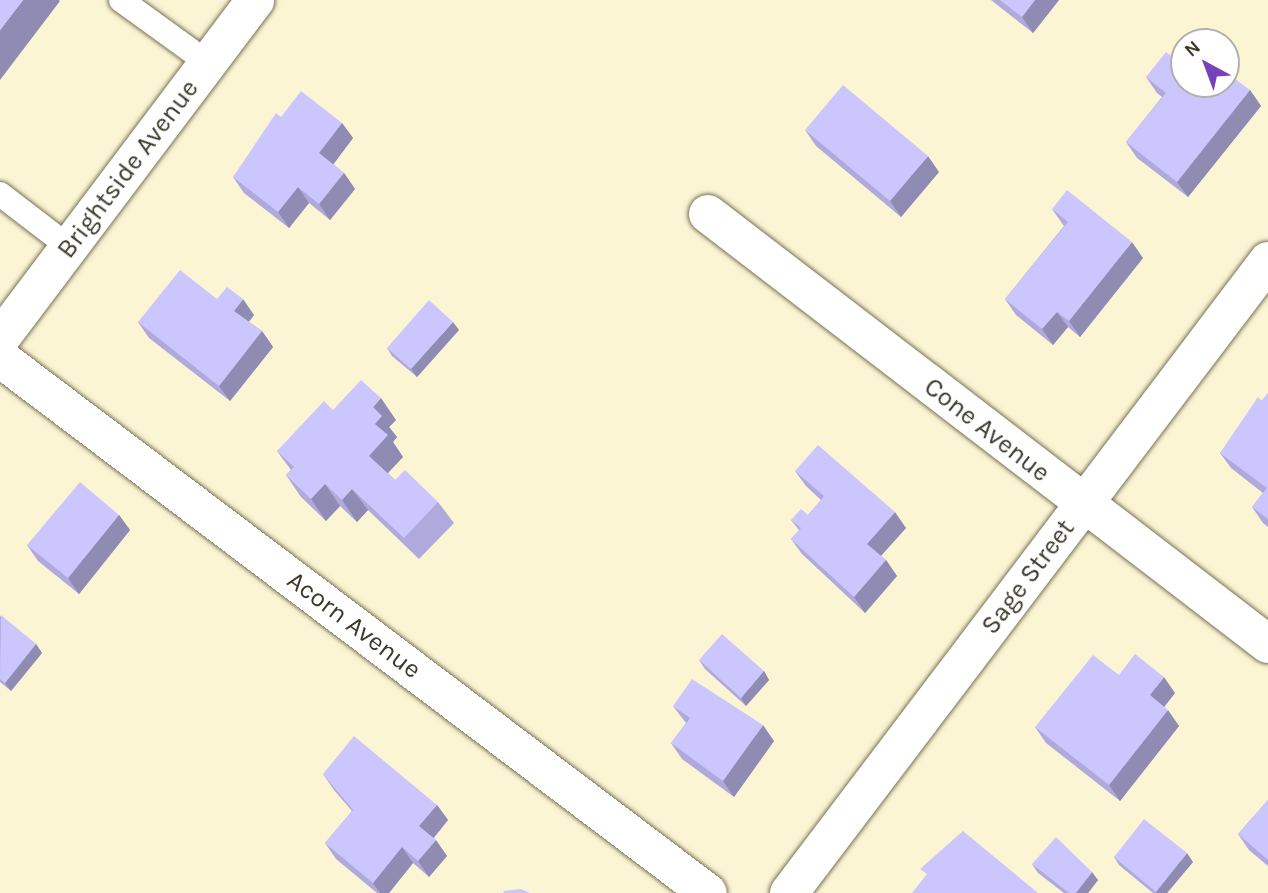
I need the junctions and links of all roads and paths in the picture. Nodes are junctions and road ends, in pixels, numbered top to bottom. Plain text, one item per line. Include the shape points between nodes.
1 (121, 0) edge
2 (255, 0) edge
3 (208, 63) junction
4 (0, 194) edge
5 (708, 214) dead end
6 (69, 247) junction
7 (1268, 261) edge
8 (0, 339) edge
9 (0, 358) edge
10 (1083, 504) junction
11 (1268, 644) edge
12 (708, 893) edge
13 (789, 893) edge

1 - 3 lane
2 - 3 street, Brightside Avenue
3 - 6 street, Brightside Avenue
4 - 6 lane
5 - 10 street, Cone Avenue
6 - 8 street, Brightside Avenue
7 - 10 street, Sage Street
9 - 12 street, Acorn Avenue
10 - 11 street, Cone Avenue
10 - 13 street, Sage Street

